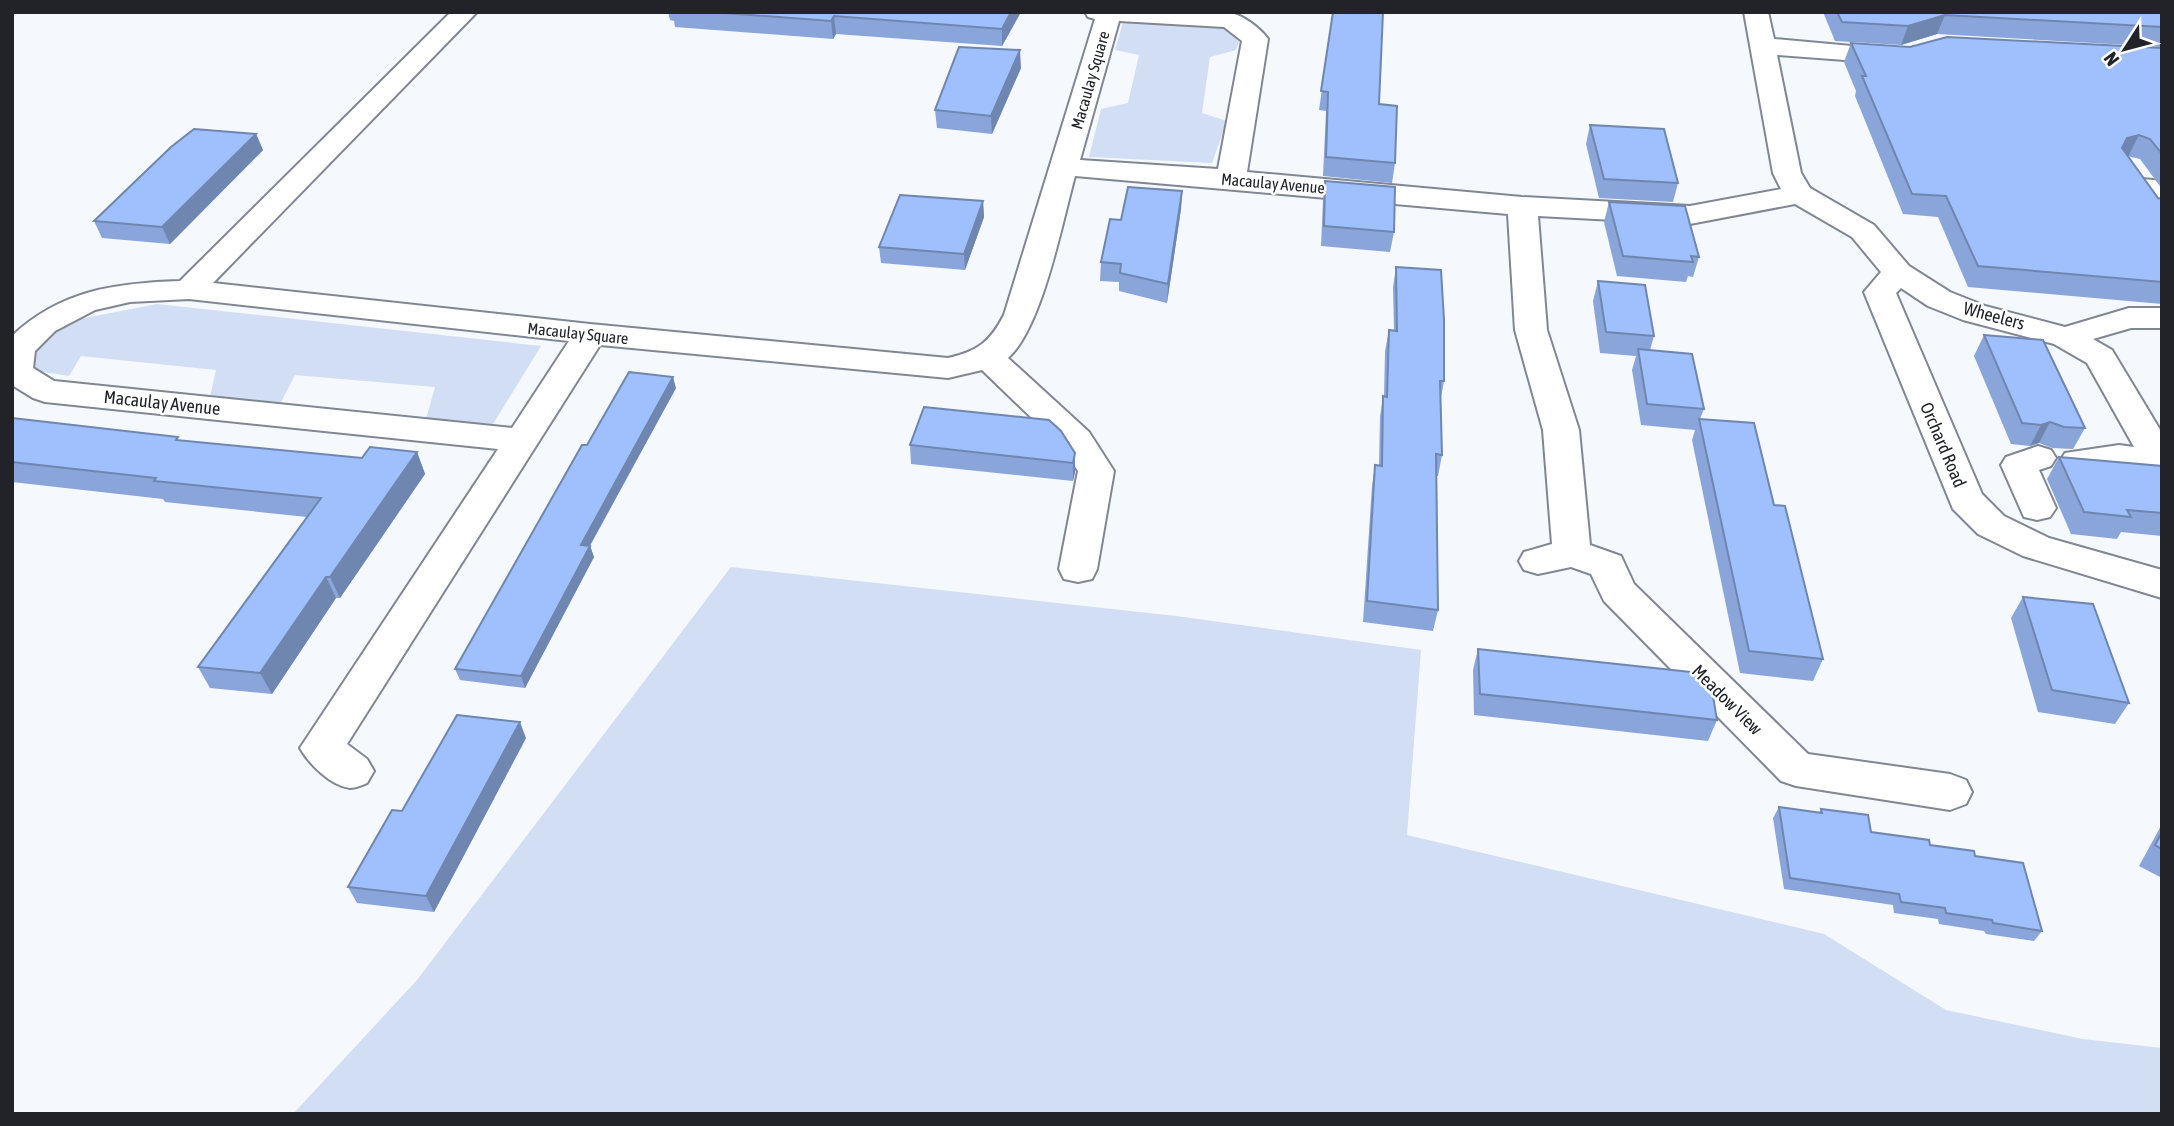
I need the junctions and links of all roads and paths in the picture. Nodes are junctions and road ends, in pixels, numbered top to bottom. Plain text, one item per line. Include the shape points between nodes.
1 (465, 12) edge
2 (1097, 12) edge
3 (1756, 12) edge
4 (1109, 13) edge
5 (1764, 46) junction
6 (1926, 48) edge
7 (1065, 167) junction
8 (1231, 179) junction
9 (1799, 194) junction
10 (1522, 206) junction
11 (1898, 273) junction
12 (189, 290) junction
13 (2162, 318) edge
14 (590, 334) junction
15 (2066, 337) junction
16 (989, 359) junction
17 (523, 440) junction
18 (2038, 458) dead end
19 (2078, 461) edge
20 (2161, 461) edge
21 (2037, 508) dead end
22 (1078, 569) dead end
23 (2162, 584) edge
24 (352, 771) dead end
25 (1950, 793) dead end

1 - 12 street
2 - 4 street, Macaulay Square
3 - 5 street
4 - 7 street, Macaulay Square
4 - 8 street, Macaulay Square via 1231,20 1255,39
5 - 6 street via 1903,56
5 - 9 street via 1787,173
7 - 8 street, Macaulay Avenue
7 - 16 street, Macaulay Square via 1020,315 1006,344
8 - 10 street, Macaulay Avenue
9 - 10 street, Macaulay Avenue via 1690,215
9 - 11 street, Wheelers via 1863,231
10 - 25 street, Meadow View via 1531,330 1561,430 1555,557 1607,565 1618,591 1796,769
11 - 15 street, Wheelers via 1939,299 1974,313
11 - 23 street, Orchard Road via 1880,292 1966,499 1992,524 2036,547
12 - 14 street, Macaulay Square
12 - 17 street, Macaulay Avenue via 130,292 84,303 44,324 19,348 16,372 45,391
13 - 15 street via 2129,318
14 - 16 street, Macaulay Square via 948,368
14 - 17 street
15 - 20 street, Wheelers via 2100,357
16 - 22 street via 1076,440 1096,471
17 - 24 street via 322,748
18 - 21 street via 2019,465
19 - 20 street, Wheelers via 2119,457

